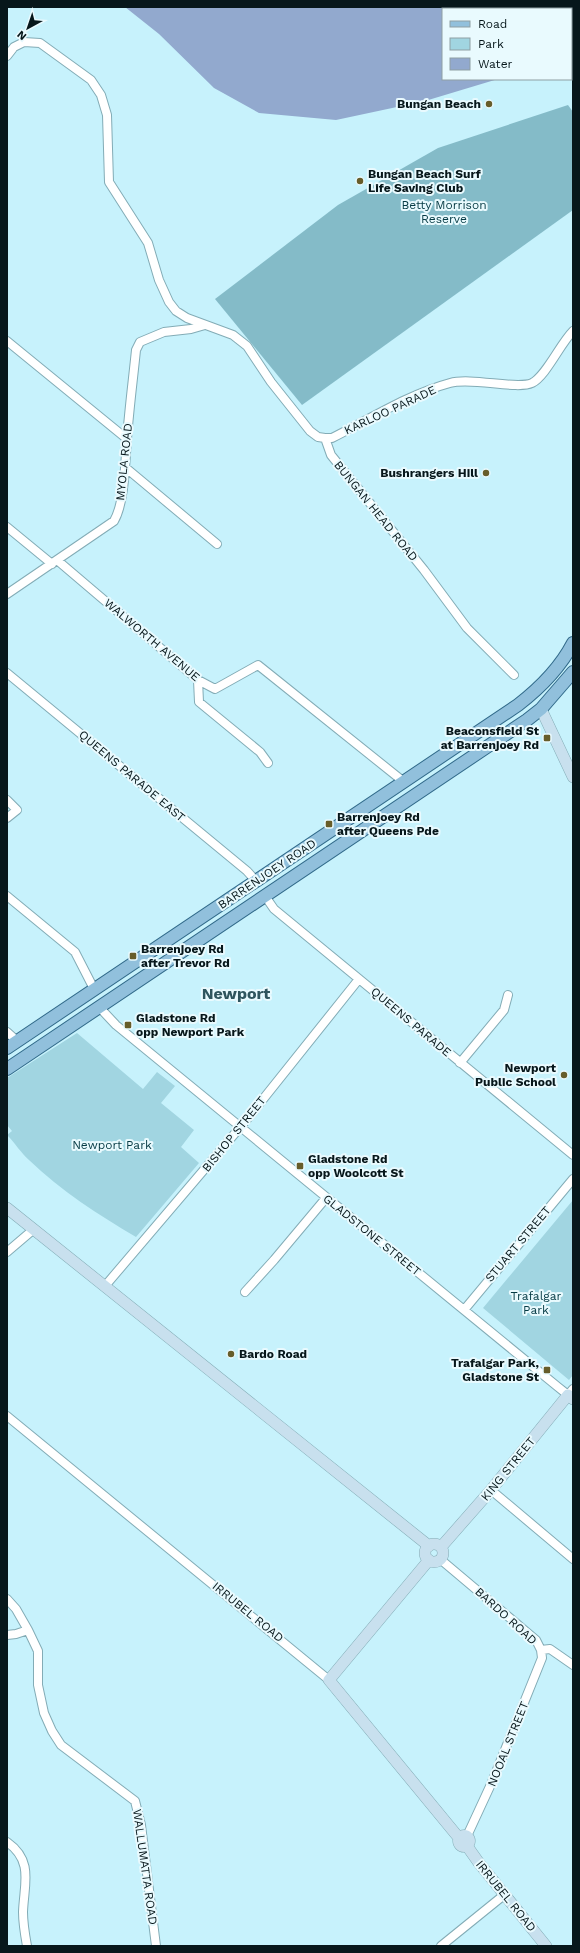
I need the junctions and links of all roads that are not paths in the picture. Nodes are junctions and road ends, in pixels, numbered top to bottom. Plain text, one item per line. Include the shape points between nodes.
1 (7, 56) edge
2 (205, 325) junction
3 (573, 331) edge
4 (7, 341) edge
5 (325, 438) junction
6 (127, 439) junction
7 (126, 468) junction
8 (7, 527) edge
9 (217, 544) dead end
10 (54, 562) junction
11 (7, 594) edge
12 (573, 643) edge
13 (573, 672) edge
14 (7, 673) edge
15 (514, 676) dead end
16 (198, 680) junction
17 (532, 694) junction
18 (541, 709) junction
19 (268, 763) dead end
20 (573, 777) edge
21 (404, 782) junction
22 (7, 800) edge
23 (7, 818) edge
24 (256, 881) junction
25 (7, 896) edge
26 (265, 896) junction
27 (359, 979) junction
28 (94, 988) junction
29 (508, 995) dead end
30 (100, 1008) junction
31 (7, 1032) edge
32 (18, 1041) junction
33 (7, 1048) edge
34 (28, 1055) junction
35 (460, 1063) junction
36 (7, 1069) edge
37 (240, 1126) junction
38 (573, 1155) edge
39 (573, 1179) edge
40 (326, 1198) junction
41 (7, 1208) edge
42 (34, 1229) junction
43 (7, 1252) edge
44 (105, 1286) junction
45 (244, 1292) dead end
46 (464, 1310) junction
47 (571, 1394) edge
48 (7, 1416) edge
49 (491, 1490) junction
50 (429, 1546) junction
51 (441, 1547) junction
52 (573, 1559) edge
53 (435, 1560) junction
54 (7, 1599) edge
55 (28, 1630) junction
56 (7, 1635) edge
57 (541, 1650) junction
58 (573, 1665) edge
59 (329, 1680) junction
60 (464, 1840) junction
61 (7, 1842) edge
62 (504, 1895) junction
63 (27, 1946) edge
64 (156, 1946) edge
65 (441, 1946) edge
66 (546, 1946) edge

1 - 2 street via 14,47 24,42 40,43 91,80 101,95 107,115 109,182 148,243 159,280 172,306 187,318
2 - 5 street via 233,335 247,346 310,432
2 - 6 street, MYOLA ROAD via 164,332 140,342 136,350
3 - 5 street, KARLOO PARADE via 542,374 532,383 451,383 421,393 332,438
4 - 6 street
5 - 15 street, BUNGAN HEAD ROAD via 331,455 424,570 467,628
6 - 7 street, MYOLA ROAD
7 - 9 street
7 - 10 street, MYOLA ROAD via 114,521
8 - 10 street, WALWORTH AVENUE
10 - 11 street, MYOLA ROAD
10 - 16 street, WALWORTH AVENUE
12 - 17 main road, BARRENJOEY ROAD via 557,668
13 - 18 main road, BARRENJOEY ROAD
14 - 24 street, QUEENS PARADE EAST
16 - 19 street via 199,702 260,752
16 - 21 street, WALWORTH AVENUE via 215,689 258,665
17 - 18 main road
17 - 21 main road, BARRENJOEY ROAD
18 - 20 street
18 - 26 main road, BARRENJOEY ROAD
21 - 24 main road, BARRENJOEY ROAD
22 - 23 street via 17,810
24 - 26 main road, QUEENS PARADE
24 - 28 main road, BARRENJOEY ROAD
25 - 28 street via 75,952
26 - 27 street, QUEENS PARADE via 274,908
26 - 30 main road, BARRENJOEY ROAD
27 - 35 street, QUEENS PARADE
27 - 37 street, BISHOP STREET
28 - 30 main road
28 - 32 main road, BARRENJOEY ROAD
29 - 35 street via 504,1010
30 - 34 main road, BARRENJOEY ROAD
30 - 37 street, GLADSTONE STREET via 116,1025
31 - 32 street
32 - 33 main road, BARRENJOEY ROAD
32 - 34 main road
34 - 36 main road, BARRENJOEY ROAD
35 - 38 street, QUEENS PARADE
37 - 40 street, GLADSTONE STREET
37 - 44 street, BISHOP STREET
39 - 46 street, STUART STREET
40 - 45 street
40 - 46 street, GLADSTONE STREET
41 - 42 street
42 - 43 street
42 - 44 street
44 - 50 street
46 - 47 street, GLADSTONE STREET
47 - 49 street, KING STREET
48 - 59 street, IRRUBEL ROAD
49 - 51 street, KING STREET
49 - 52 street
50 - 51 street via 433,1544
50 - 53 street via 425,1552
51 - 53 street via 443,1552
53 - 57 street, BARDO ROAD via 536,1640
53 - 59 street
54 - 55 street, WALLUMATTA ROAD
55 - 56 street
55 - 64 street, WALLUMATTA ROAD via 38,1651 38,1685 44,1713 52,1731 62,1745 137,1805
57 - 58 street, BARDO ROAD via 550,1648
57 - 60 street, NOOAL STREET via 542,1658 492,1782
59 - 60 street, IRRUBEL ROAD
60 - 62 street, IRRUBEL ROAD
61 - 63 street via 24,1861 27,1879 23,1913
62 - 65 street
62 - 66 street, IRRUBEL ROAD

